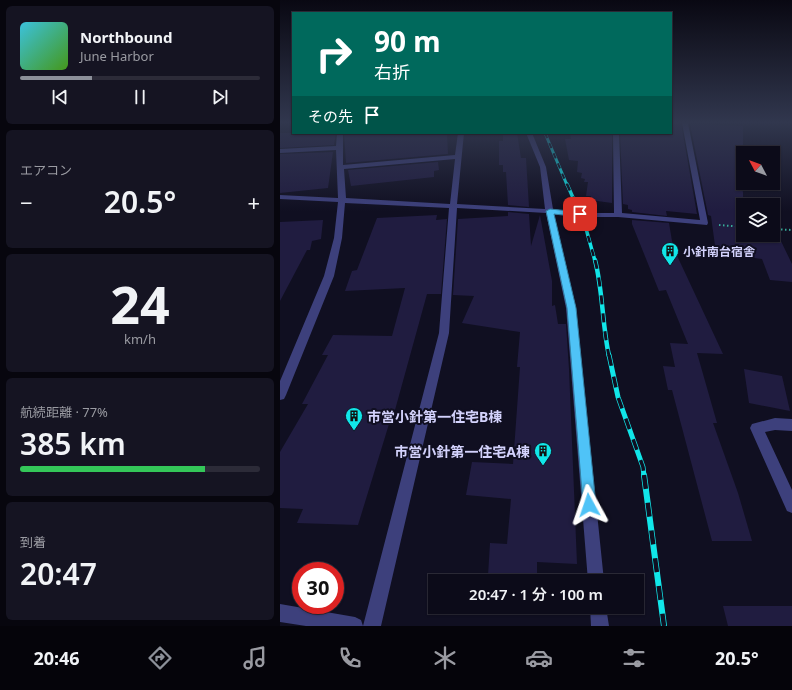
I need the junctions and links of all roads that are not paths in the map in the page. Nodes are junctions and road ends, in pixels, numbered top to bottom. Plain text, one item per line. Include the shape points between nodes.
1 (338, 152) edge
2 (459, 152) edge
3 (536, 152) edge
4 (616, 152) edge
5 (691, 152) edge
6 (459, 157) junction
7 (340, 167) junction
8 (280, 197) edge
9 (342, 200) junction
10 (453, 206) junction
11 (550, 211) junction
12 (618, 215) junction
13 (280, 395) edge
14 (792, 424) edge
15 (792, 506) edge
16 (595, 574) edge
17 (280, 613) edge
18 (599, 614) edge
19 (355, 626) edge
20 (372, 626) edge
21 (600, 626) edge

1 - 7 street
2 - 6 street
3 - 11 street via 542,167
4 - 12 street
5 - 12 street via 704,223
6 - 7 street
6 - 10 street
7 - 9 street
8 - 9 street
9 - 10 street
9 - 13 street via 338,238 329,276
10 - 11 street
10 - 20 street via 444,333
11 - 12 street
11 - 16 street via 572,308
14 - 15 street via 756,428
17 - 19 street
18 - 21 street

